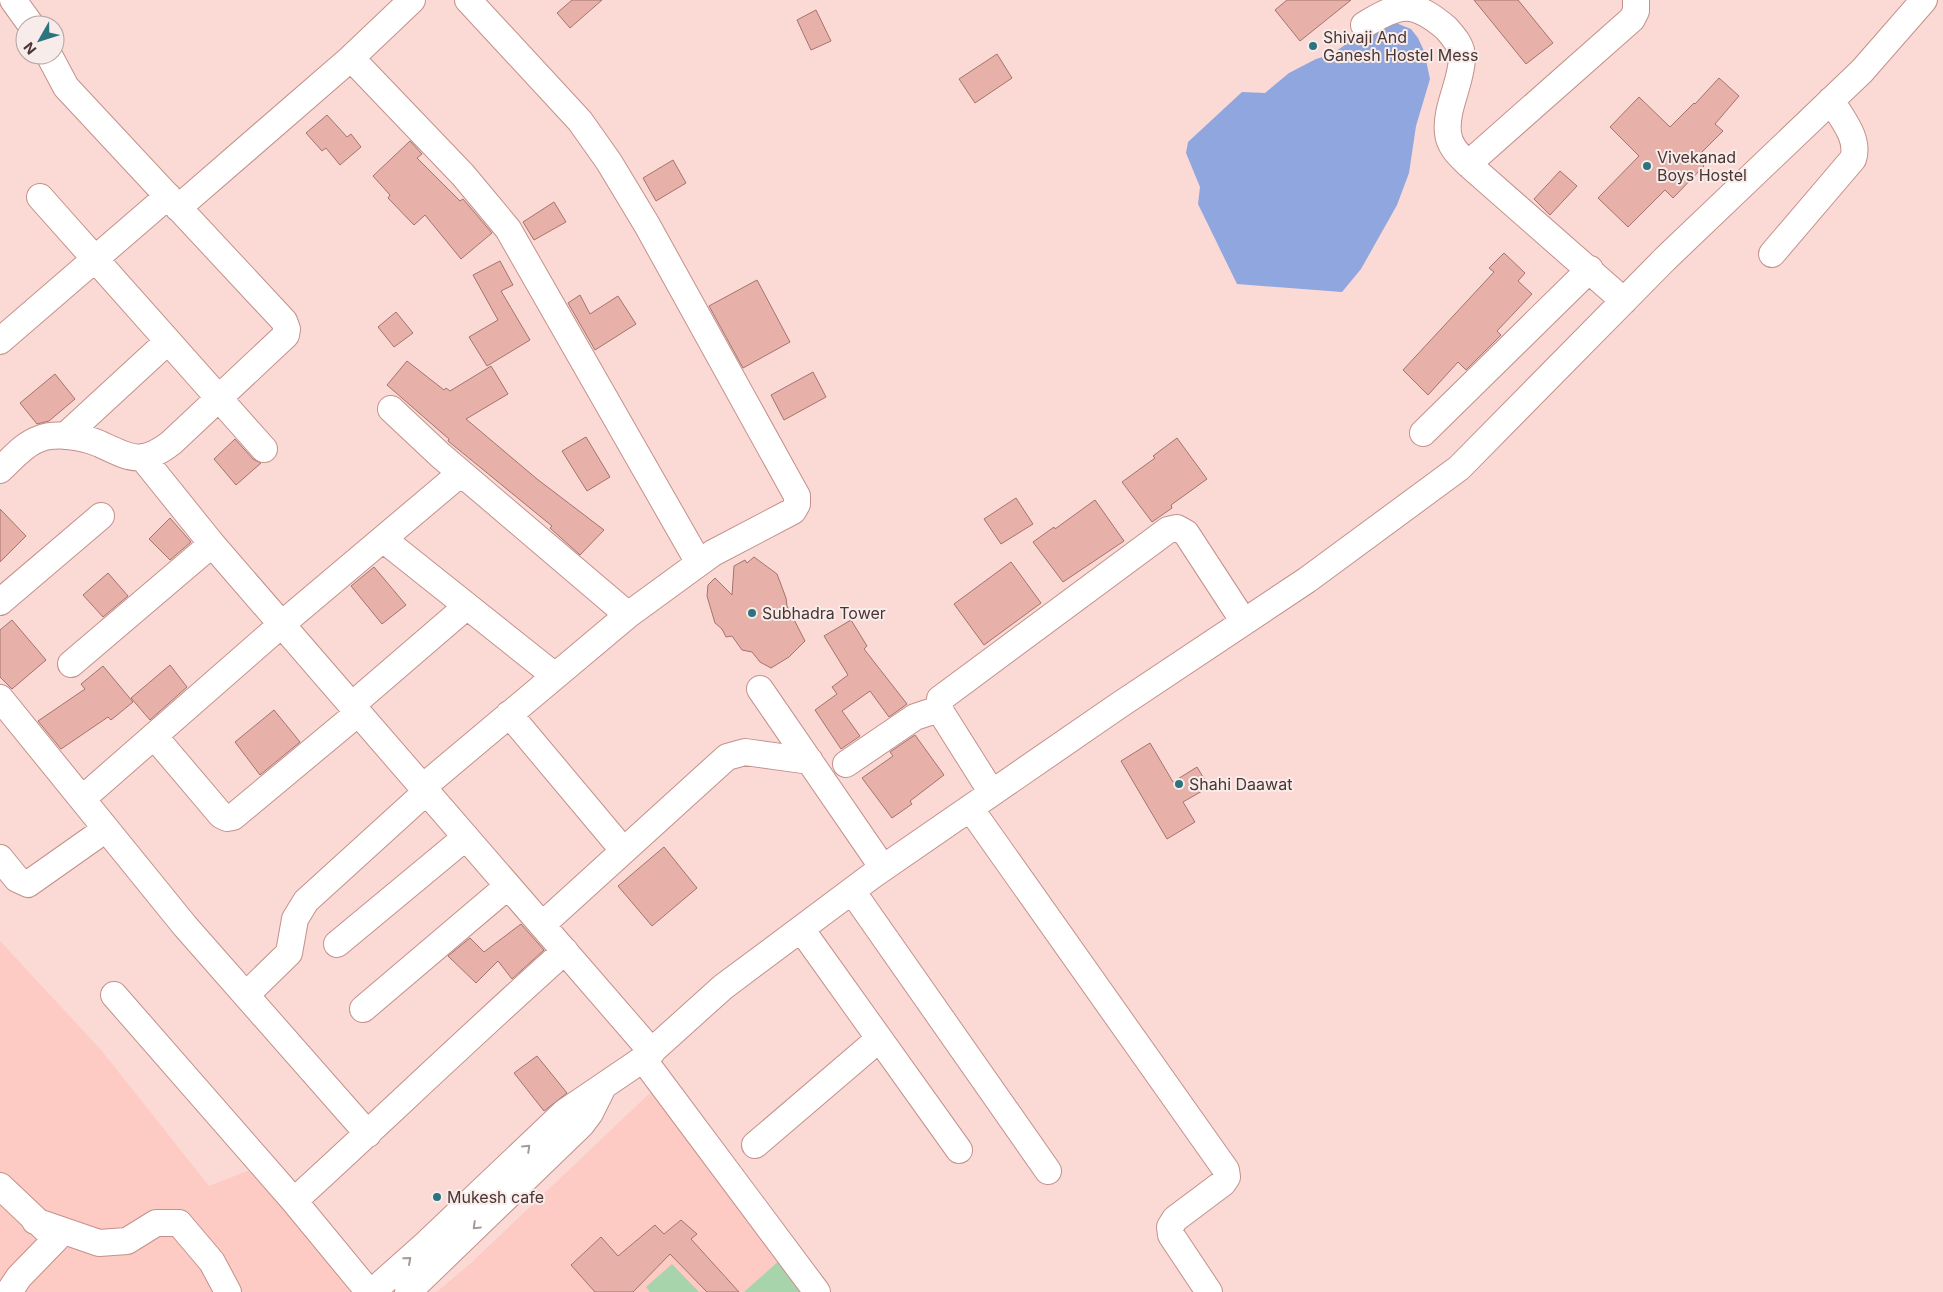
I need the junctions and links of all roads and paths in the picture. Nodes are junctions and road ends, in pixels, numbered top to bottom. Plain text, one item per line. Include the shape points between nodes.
1 (13, 0) edge
2 (412, 0) edge
3 (468, 0) edge
4 (1636, 0) edge
5 (1924, 0) edge
6 (23, 15) edge
7 (1364, 25) dead end
8 (351, 58) junction
9 (54, 65) edge
10 (1831, 100) junction
11 (1468, 164) junction
12 (40, 197) dead end
13 (173, 202) junction
14 (1772, 254) dead end
15 (94, 259) junction
16 (1590, 269) junction
17 (1624, 301) junction
18 (0, 341) edge
19 (167, 342) junction
20 (218, 400) junction
21 (391, 409) dead end
22 (1423, 434) dead end
23 (66, 436) junction
24 (264, 449) dead end
25 (142, 457) junction
26 (0, 470) edge
27 (460, 472) junction
28 (101, 516) dead end
29 (383, 539) junction
30 (212, 544) junction
31 (699, 563) junction
32 (0, 602) edge
33 (467, 606) junction
34 (628, 615) junction
35 (1244, 622) junction
36 (282, 624) junction
37 (71, 664) dead end
38 (555, 676) junction
39 (760, 689) dead end
40 (0, 698) edge
41 (355, 709) junction
42 (939, 709) junction
43 (509, 714) junction
44 (154, 736) junction
45 (810, 761) junction
46 (846, 764) dead end
47 (425, 789) junction
48 (992, 793) junction
49 (82, 799) junction
50 (970, 808) junction
51 (106, 829) junction
52 (466, 837) junction
53 (623, 850) junction
54 (0, 858) edge
55 (884, 868) junction
56 (508, 886) junction
57 (852, 891) junction
58 (542, 925) junction
59 (801, 929) junction
60 (337, 944) dead end
61 (565, 951) junction
62 (114, 995) dead end
63 (246, 995) junction
64 (362, 1009) dead end
65 (879, 1039) junction
66 (648, 1055) junction
67 (602, 1088) junction
68 (368, 1134) junction
69 (755, 1145) dead end
70 (959, 1150) dead end
71 (1048, 1171) dead end
72 (0, 1186) edge
73 (294, 1201) junction
74 (35, 1221) junction
75 (9, 1292) edge
76 (228, 1292) edge
77 (370, 1292) edge
78 (408, 1292) edge
79 (817, 1292) edge
80 (1209, 1292) edge

1 - 6 street
2 - 8 street
3 - 31 street via 580,122 609,162 797,496 793,510
4 - 11 street via 1632,19
5 - 10 street
7 - 11 street via 1396,6 1406,4 1431,12 1455,39 1462,58 1447,131 1452,147
8 - 13 street
8 - 31 street via 463,175 508,229
9 - 13 street via 66,87
10 - 14 street via 1855,141 1853,159
10 - 17 street
11 - 16 street
12 - 15 street
13 - 15 street
13 - 20 street via 284,321 287,330 286,335
15 - 18 street
15 - 19 street
16 - 17 street
16 - 22 street
17 - 35 street via 1459,468 1307,580
19 - 20 street
19 - 23 street
20 - 24 street
20 - 25 street via 167,446
21 - 27 street
23 - 25 street via 99,443 120,455
23 - 26 street via 38,439
25 - 30 street
27 - 29 street
27 - 34 street
28 - 32 street
29 - 33 street
29 - 36 street
30 - 36 street
30 - 37 street
31 - 34 street
33 - 38 street
33 - 41 street
34 - 38 street
35 - 42 street via 1186,533 1177,528 1168,530 947,692 940,699
35 - 48 street
36 - 41 street
36 - 44 street
38 - 43 street
39 - 45 street
40 - 49 street
41 - 44 street via 227,818 220,815
41 - 47 street
42 - 46 street via 915,717
42 - 48 street
43 - 47 street
43 - 53 street
44 - 49 street
45 - 53 street via 745,752 727,757
45 - 55 street
47 - 52 street
47 - 63 street via 306,901 295,919 289,953
48 - 50 street
49 - 51 street
50 - 55 street
50 - 80 street via 1226,1170 1227,1177 1223,1183 1175,1219 1170,1227 1171,1235
51 - 54 street via 28,884 18,879
51 - 63 street
52 - 56 street
52 - 60 street
53 - 58 street
55 - 57 street
56 - 58 street
56 - 64 street
57 - 59 street
57 - 71 street
58 - 61 street
59 - 65 street
59 - 66 street via 723,987
61 - 66 street
61 - 68 street via 462,1043
62 - 73 street
63 - 68 street
65 - 69 street
65 - 70 street
66 - 67 street
66 - 79 street
77 -> 67 street via 433,1238 565,1112
67 -> 78 street via 581,1125
68 - 73 street
72 - 74 street
73 - 77 street
74 - 75 street via 56,1239
74 - 76 street via 99,1243 127,1241 156,1223 179,1223 212,1262

